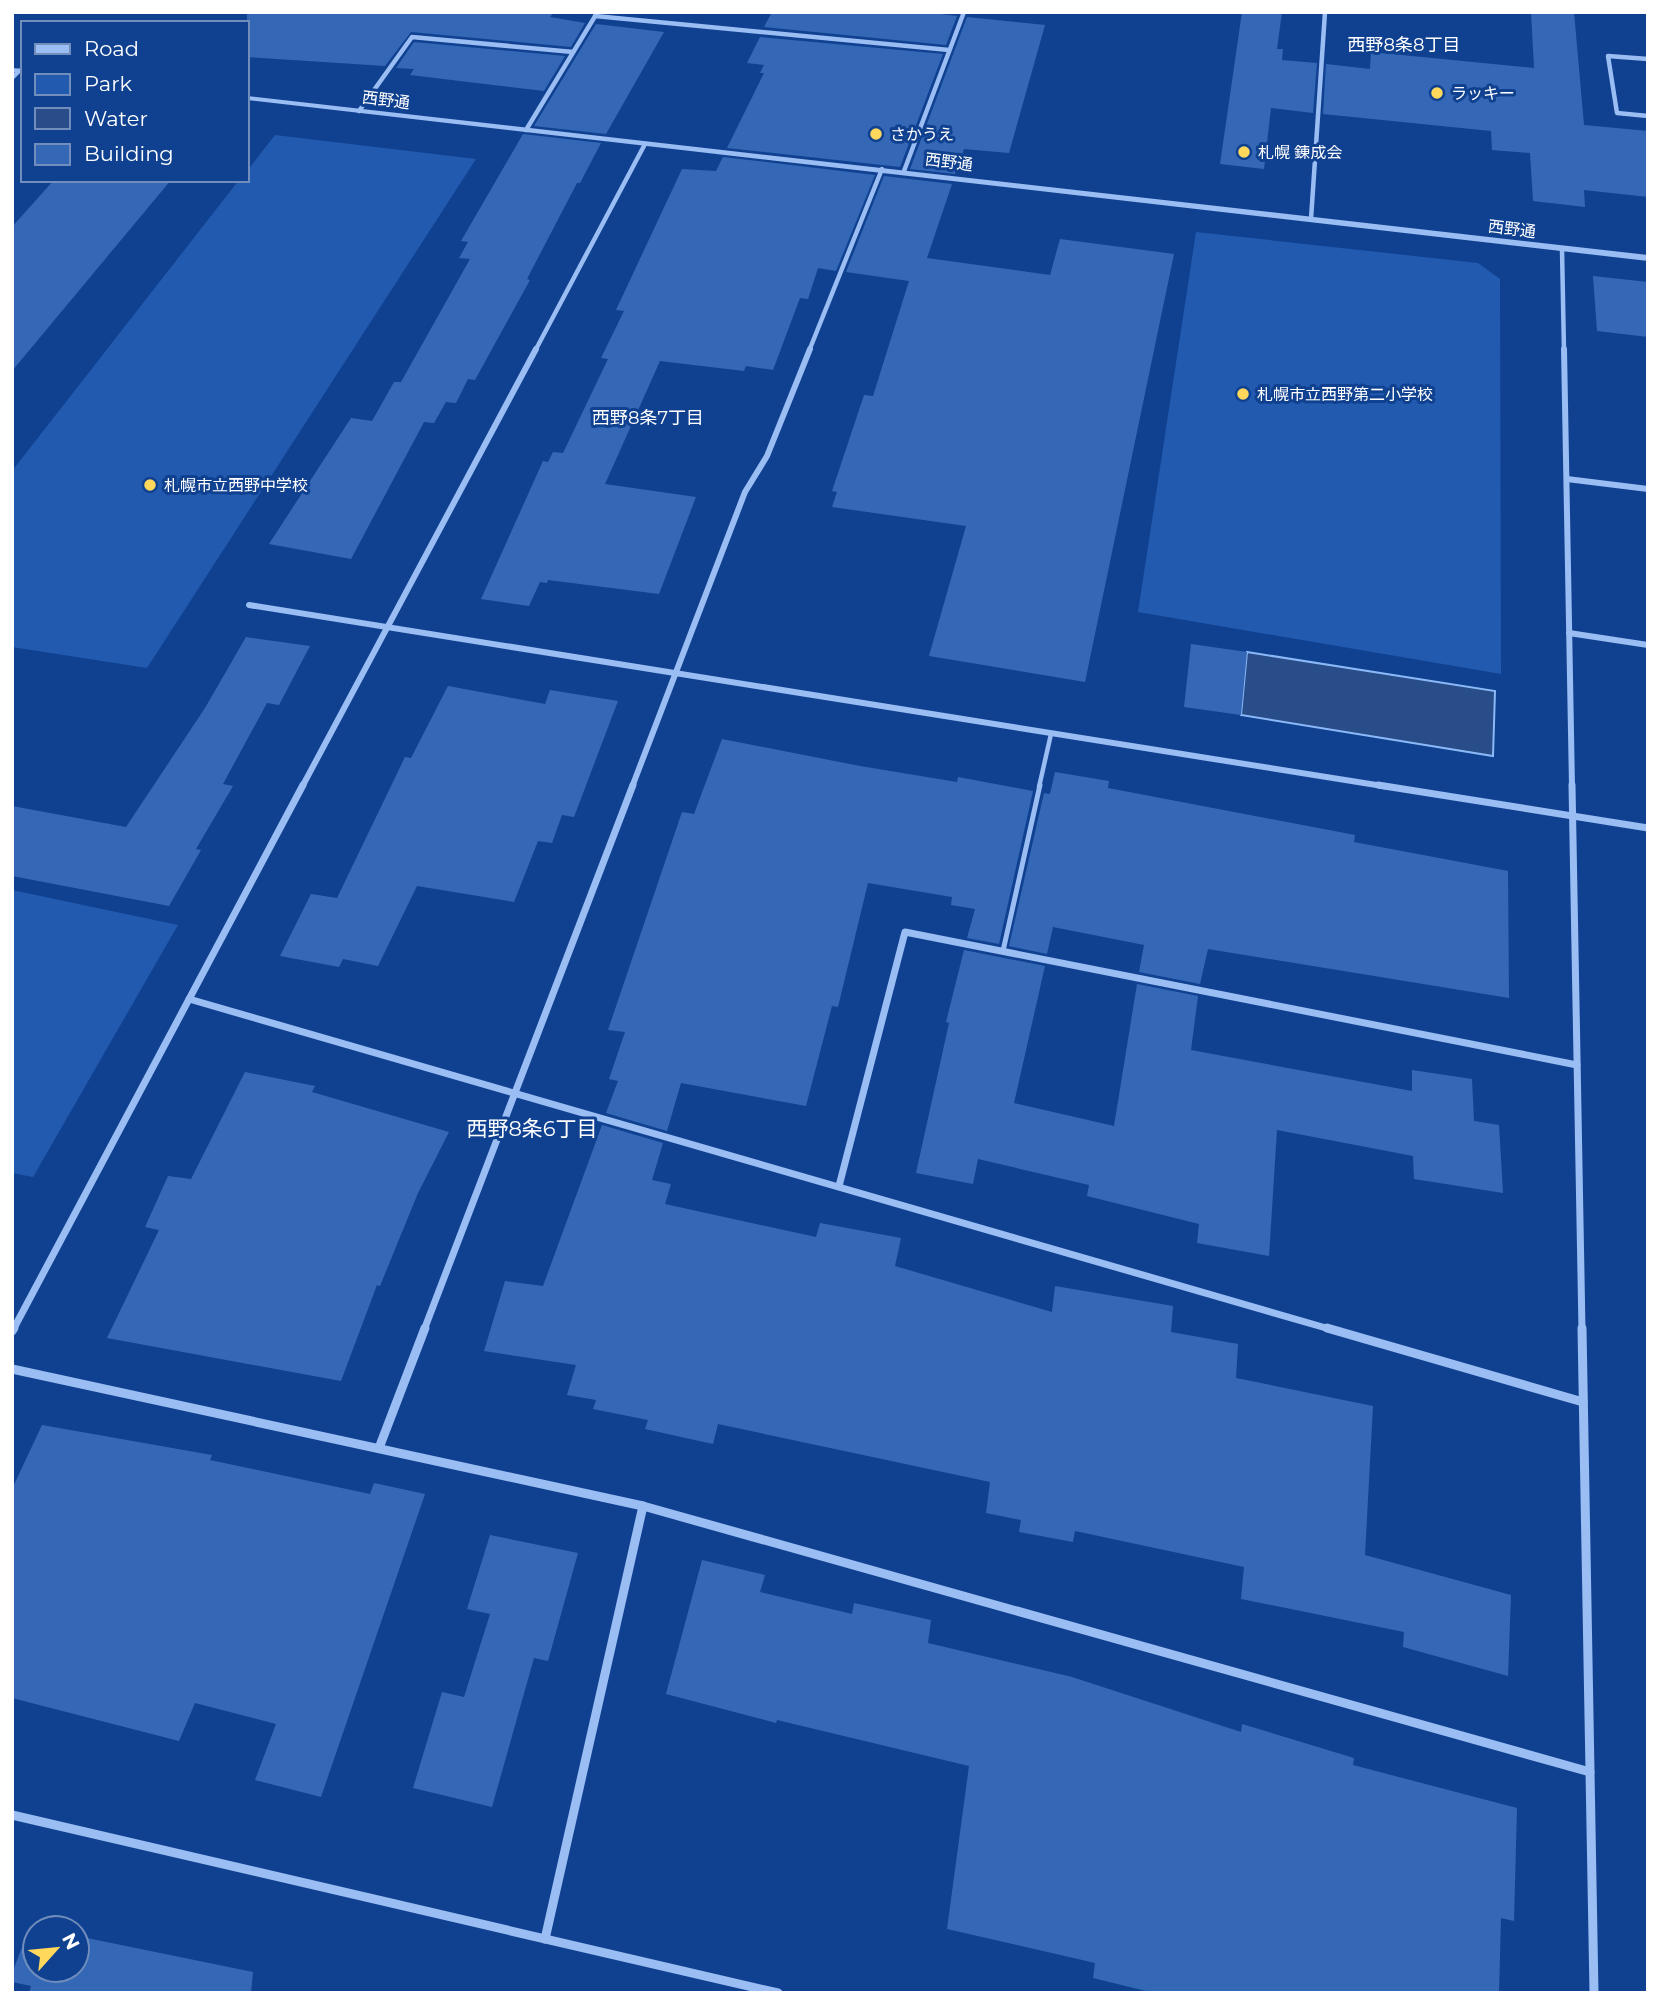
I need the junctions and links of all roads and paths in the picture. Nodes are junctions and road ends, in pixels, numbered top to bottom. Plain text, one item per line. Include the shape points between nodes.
1 (964, 12) edge
2 (1325, 12) edge
3 (596, 14) edge
4 (949, 50) junction
5 (573, 52) junction
6 (1648, 59) edge
7 (248, 98) edge
8 (359, 111) junction
9 (1648, 116) edge
10 (526, 130) junction
11 (645, 144) junction
12 (882, 169) junction
13 (904, 171) junction
14 (1311, 219) junction
15 (1563, 249) junction
16 (1648, 258) edge
17 (1567, 480) junction
18 (1648, 489) edge
19 (249, 605) dead end
20 (387, 629) junction
21 (1569, 633) junction
22 (1648, 645) edge
23 (677, 674) junction
24 (1051, 734) junction
25 (1573, 816) junction
26 (1648, 828) edge
27 (1003, 951) junction
28 (189, 999) junction
29 (1577, 1065) junction
30 (516, 1092) junction
31 (839, 1186) junction
32 (12, 1331) edge
33 (12, 1369) edge
34 (1583, 1402) junction
35 (379, 1448) junction
36 (643, 1506) junction
37 (1590, 1772) junction
38 (12, 1815) edge
39 (545, 1939) junction
40 (778, 1993) edge
41 (1594, 1993) edge

1 - 4 street
2 - 14 street
3 - 4 street
3 - 5 street
4 - 13 street
5 - 8 street via 412,37
5 - 10 street
6 - 9 street via 1608,56 1618,113
7 - 8 street, 西野通
8 - 10 street, 西野通
10 - 11 street, 西野通
11 - 12 street, 西野通
11 - 20 street
12 - 13 street, 西野通
12 - 23 street via 767,456 745,492
13 - 14 street, 西野通
14 - 15 street, 西野通
15 - 16 street, 西野通
15 - 17 street
17 - 18 street
17 - 21 street
19 - 20 street
20 - 23 street
20 - 28 street
21 - 22 street
21 - 25 street
23 - 24 street
23 - 30 street
24 - 25 street
24 - 27 lane
25 - 26 street
25 - 29 street
27 - 29 street
27 - 31 street via 905,932
28 - 30 street
28 - 32 street
29 - 34 street
30 - 31 street
30 - 35 street
31 - 34 street
33 - 35 street
34 - 37 street
35 - 36 street
36 - 37 street
36 - 39 street
37 - 41 street
38 - 39 street
39 - 40 street

